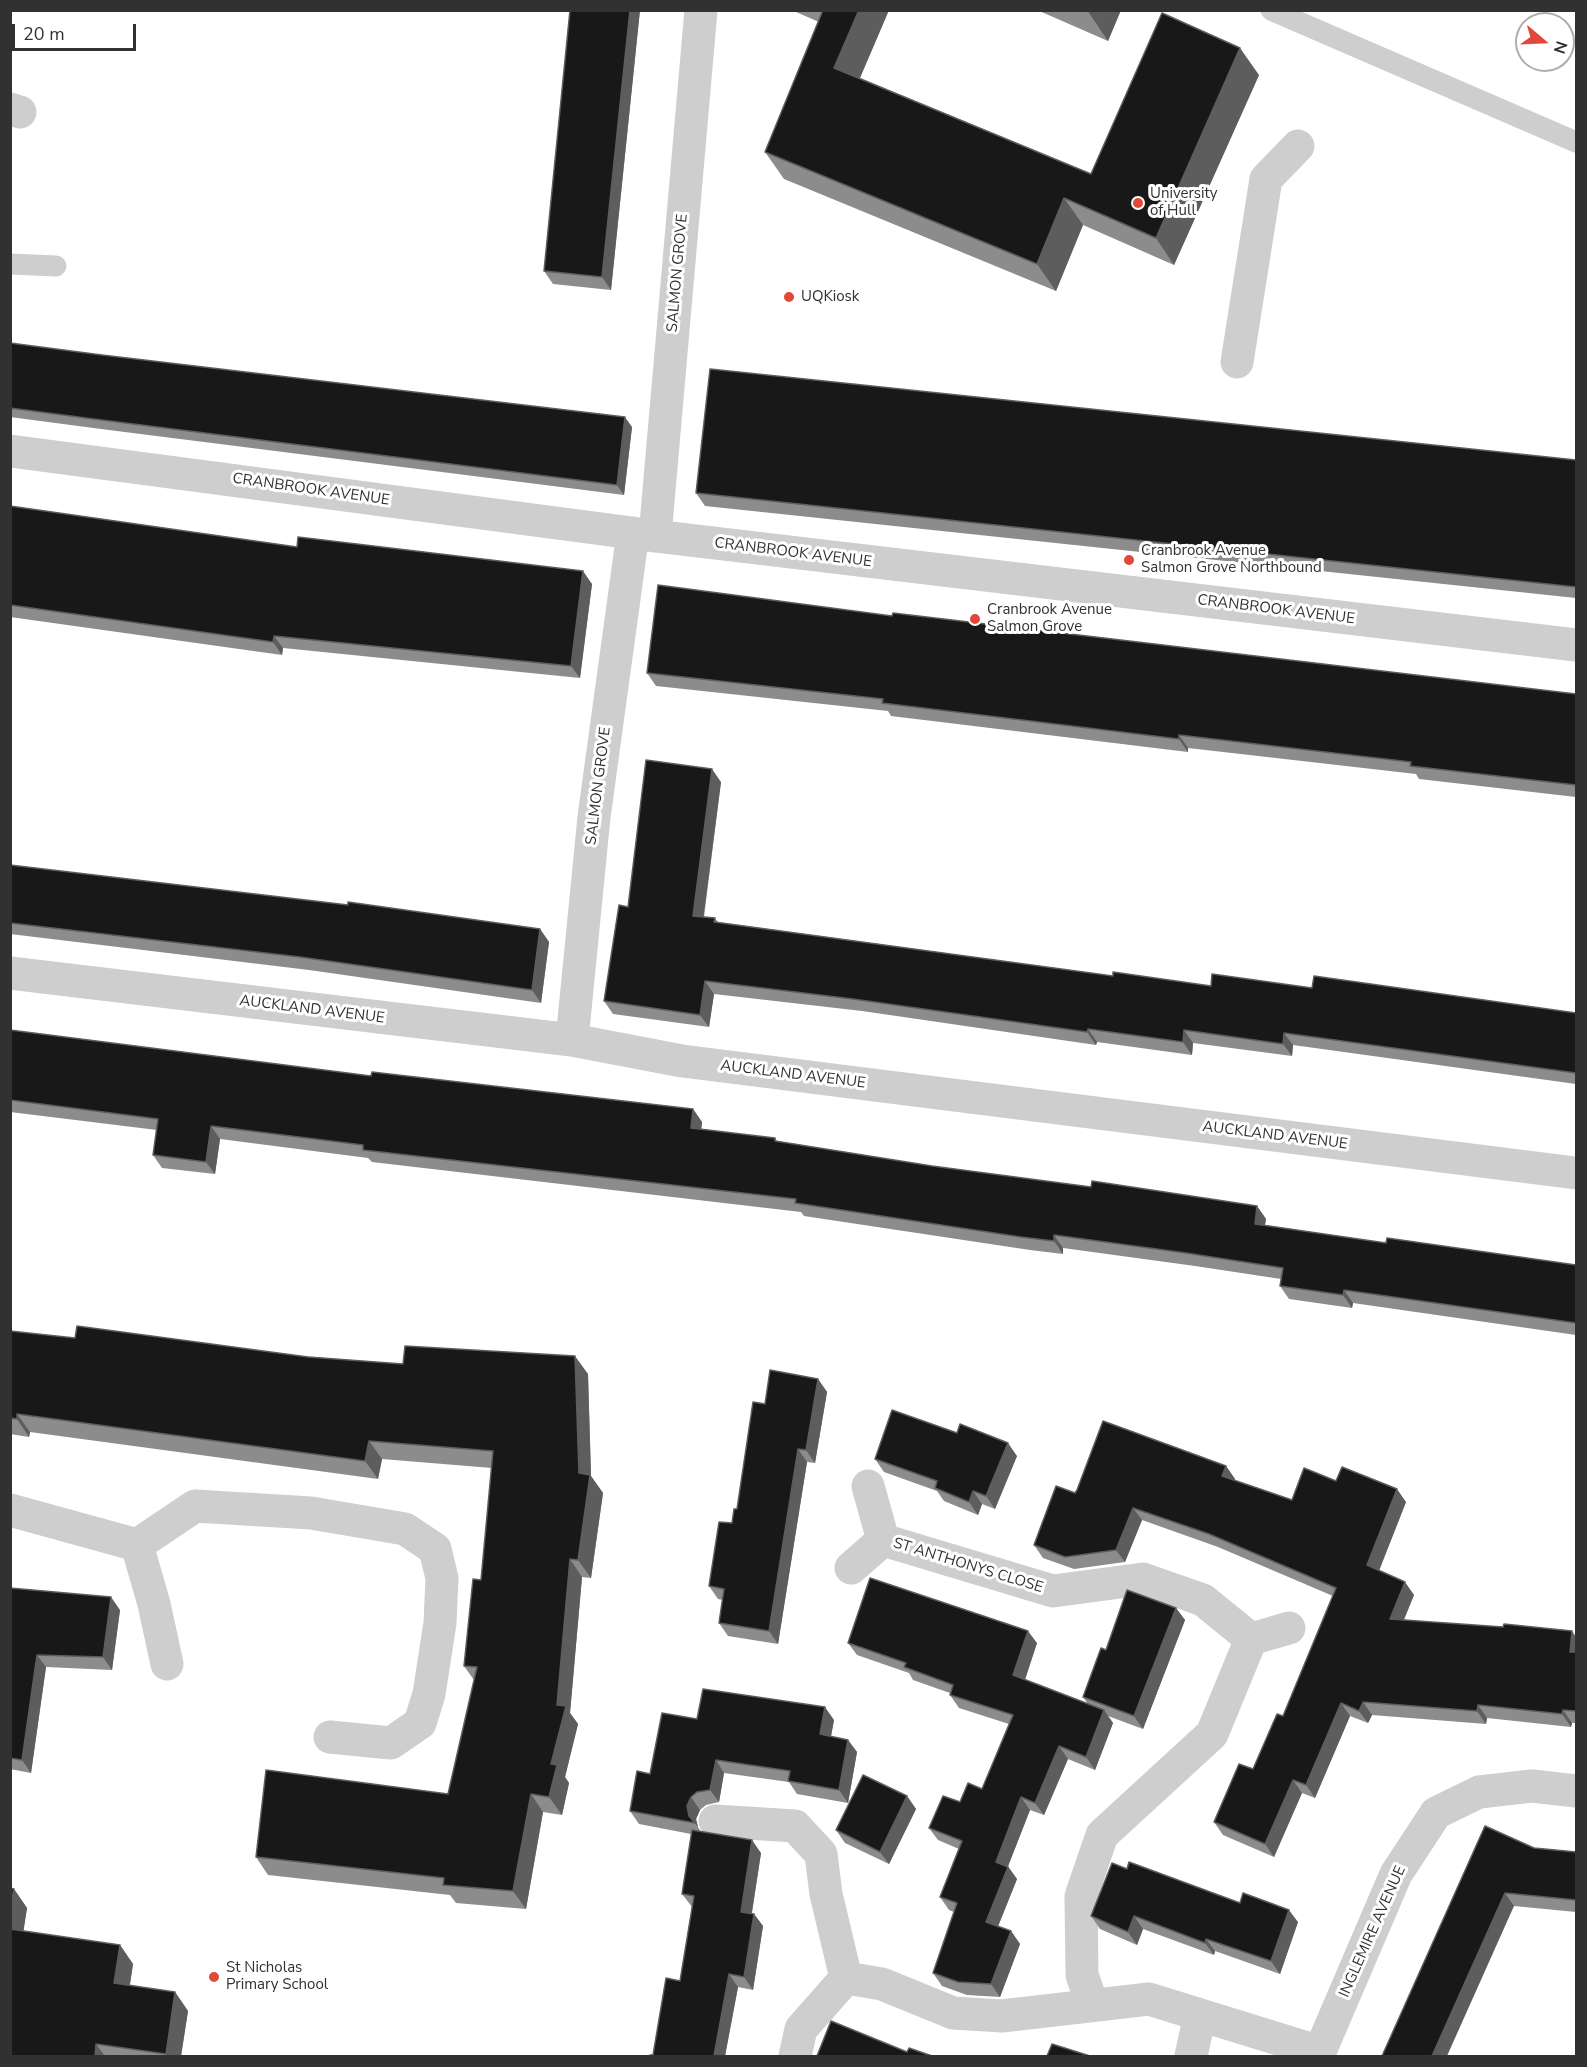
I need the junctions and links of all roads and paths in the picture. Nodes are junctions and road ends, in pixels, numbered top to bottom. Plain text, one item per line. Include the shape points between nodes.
1 (701, 10) edge
2 (1272, 10) edge
3 (1576, 142) edge
4 (1298, 146) dead end
5 (10, 264) edge
6 (56, 266) dead end
7 (1237, 362) dead end
8 (10, 452) edge
9 (644, 535) junction
10 (1576, 645) edge
11 (10, 973) edge
12 (572, 1040) junction
13 (1576, 1173) edge
14 (868, 1486) dead end
15 (10, 1510) edge
16 (883, 1540) junction
17 (137, 1545) junction
18 (851, 1568) dead end
19 (1289, 1628) dead end
20 (1251, 1639) junction
21 (167, 1664) dead end
22 (330, 1737) dead end
23 (1576, 1791) edge
24 (715, 1821) dead end
25 (846, 1978) junction
26 (1092, 2004) junction
27 (1200, 2015) junction
28 (1319, 2054) edge
29 (795, 2056) edge
30 (1191, 2056) edge

1 - 9 street, SALMON GROVE
2 - 3 lane
4 - 7 street via 1266,179
5 - 6 lane
8 - 9 street, CRANBROOK AVENUE
9 - 10 street, CRANBROOK AVENUE
9 - 12 street, SALMON GROVE via 594,817
11 - 12 street, AUCKLAND AVENUE
12 - 13 street, AUCKLAND AVENUE via 682,1062
14 - 16 street, ST ANTHONYS CLOSE
15 - 17 street
16 - 18 street, ST ANTHONYS CLOSE
16 - 20 street, ST ANTHONYS CLOSE via 1053,1591 1143,1579 1203,1600
17 - 21 street
17 - 22 street via 195,1506 311,1513 405,1529 435,1549 442,1578 440,1623 429,1694 420,1723 391,1743
19 - 20 street
20 - 26 street via 1212,1734 1102,1835 1081,1896 1082,1975
23 - 28 street, INGLEMIRE AVENUE via 1532,1786 1479,1792 1436,1813 1396,1874
24 - 25 street via 795,1826 821,1854 826,1894
25 - 26 street via 882,1984 953,2013 1002,2016
25 - 29 street via 801,2028
26 - 27 street via 1149,1999
27 - 28 street
27 - 30 street

